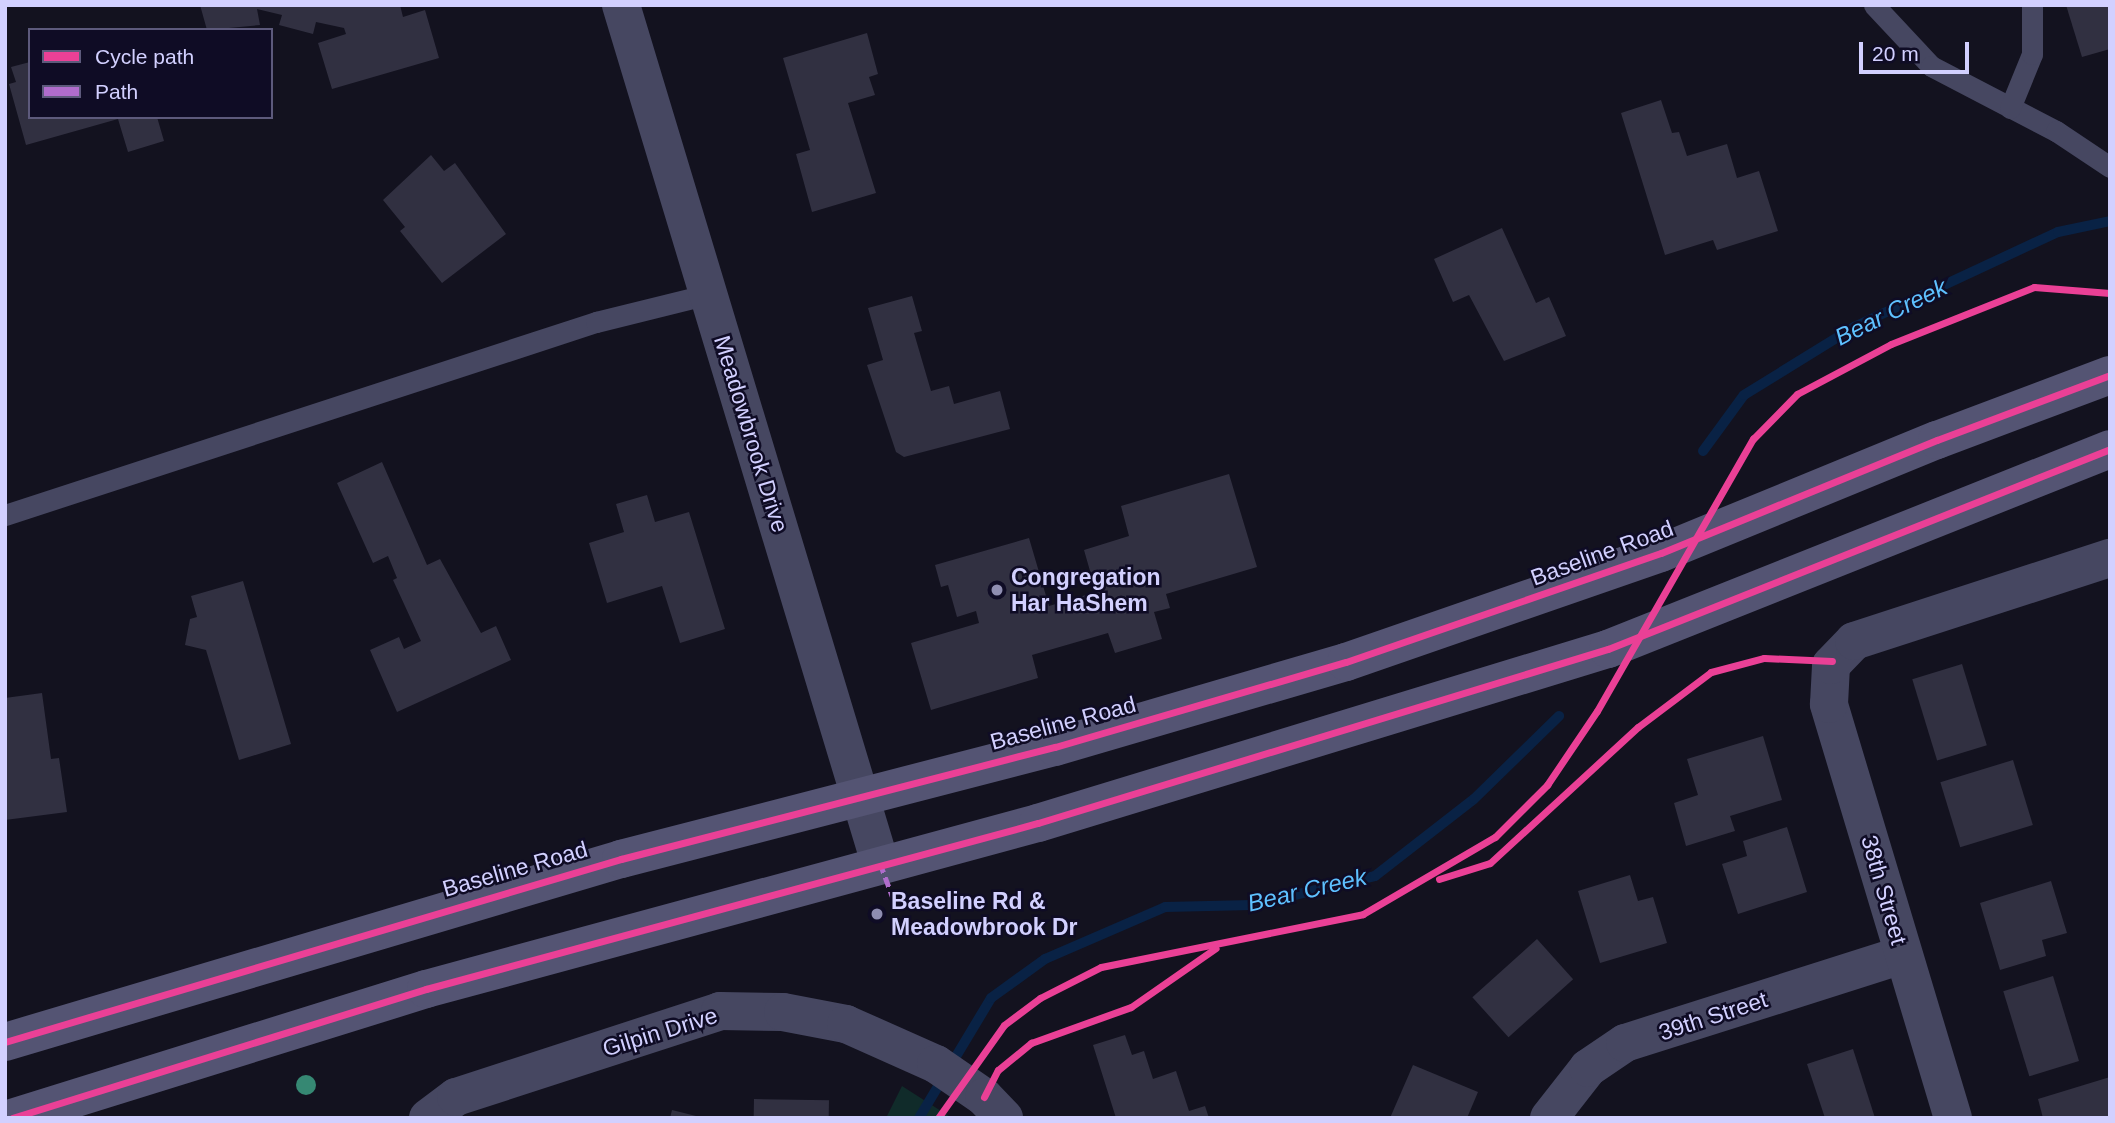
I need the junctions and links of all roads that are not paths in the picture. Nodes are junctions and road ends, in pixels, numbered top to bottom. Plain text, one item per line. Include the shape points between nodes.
1 (621, 5) edge
2 (1874, 5) edge
3 (2032, 5) edge
4 (2010, 108) junction
5 (2110, 167) edge
6 (709, 293) junction
7 (2110, 375) edge
8 (2110, 449) edge
9 (5, 515) edge
10 (2110, 558) edge
11 (861, 795) junction
12 (880, 863) junction
13 (1903, 955) junction
14 (5, 1042) edge
15 (12, 1118) edge
16 (428, 1118) edge
17 (1004, 1118) edge
18 (1549, 1118) edge
19 (1953, 1118) edge

1 - 6 street, Meadowbrook Drive
2 - 4 lane via 1931,66
3 - 4 lane via 2032,54
4 - 5 lane via 2056,131
6 - 9 lane via 596,321
6 - 11 street, Meadowbrook Drive
7 - 11 main road, Baseline Road via 1661,553 1502,610 1346,662 1055,747
8 - 12 main road via 1608,649 1038,823
10 - 13 street, 38th Street via 1854,641 1832,661 1829,704
11 - 12 street, Meadowbrook Drive
11 - 14 main road, Baseline Road via 416,917
12 - 15 main road via 530,958
13 - 18 street, 39th Street via 1625,1043 1588,1068
13 - 19 street, 38th Street
16 - 17 street, Gilpin Drive via 456,1097 720,1011 783,1012 846,1024 936,1064

